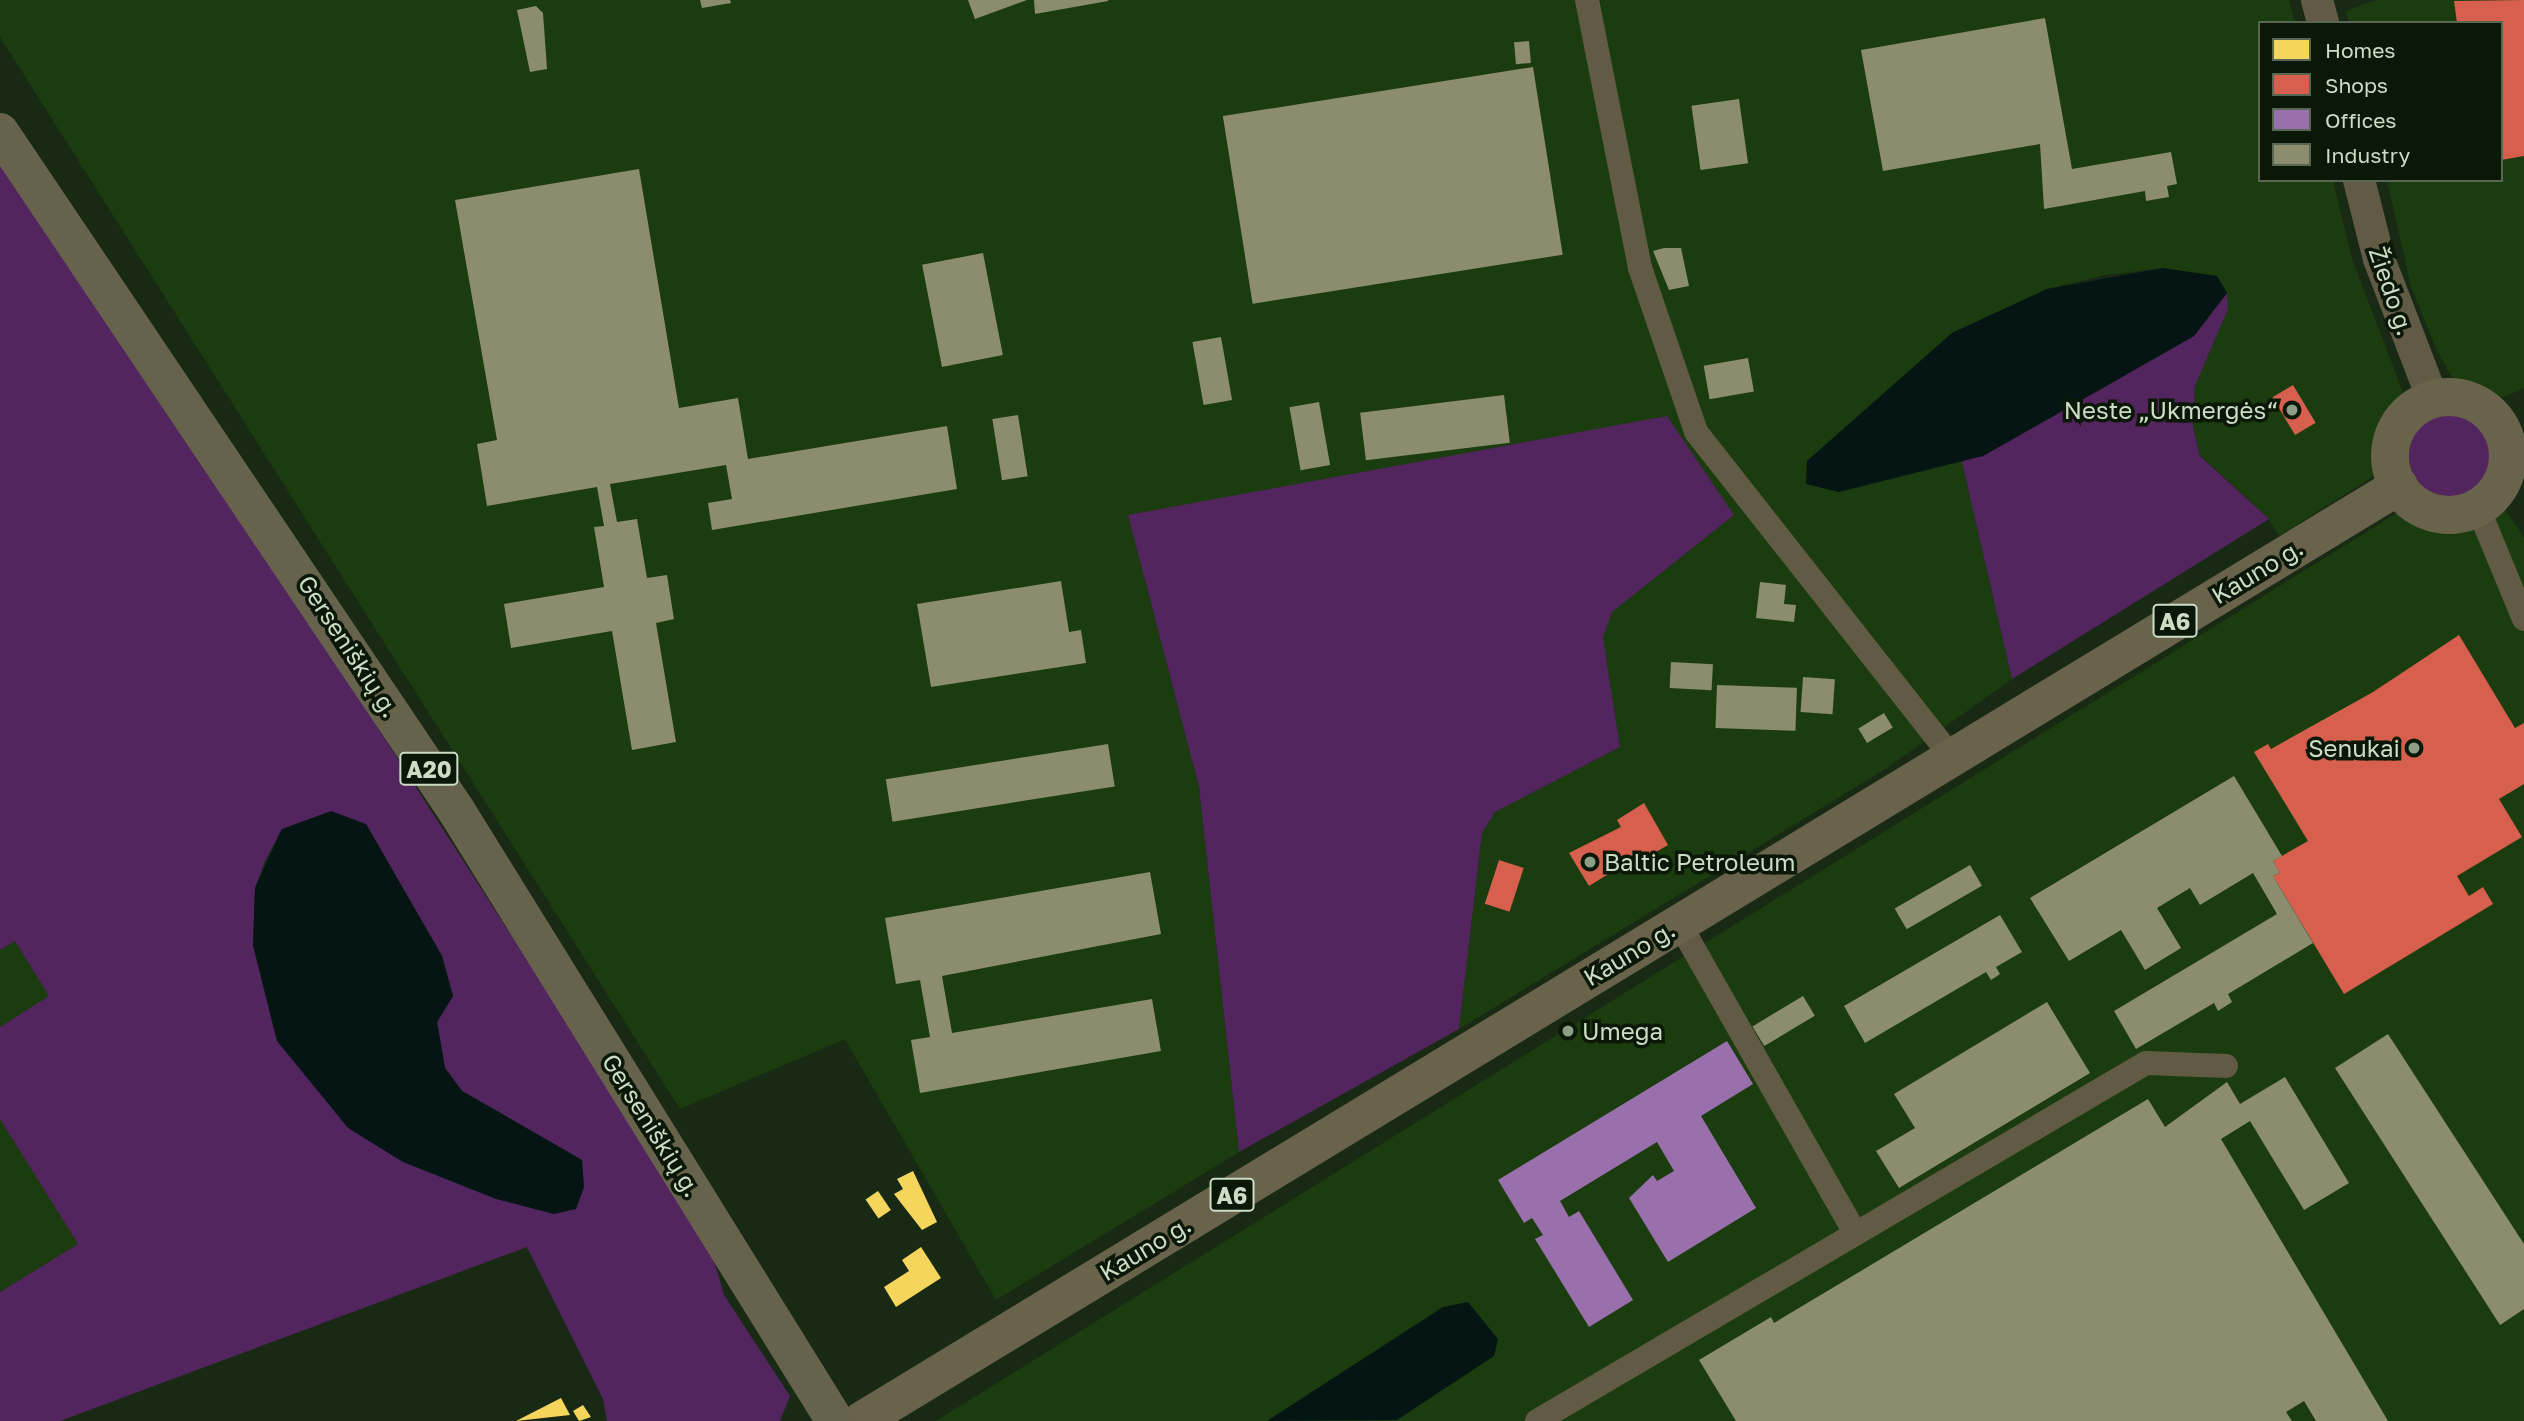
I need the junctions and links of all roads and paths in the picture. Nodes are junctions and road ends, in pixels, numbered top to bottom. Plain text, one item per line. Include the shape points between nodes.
1 (1587, 0) edge
2 (2317, 0) edge
3 (2322, 21) edge
4 (0, 132) edge
5 (2360, 182) edge
6 (2433, 400) junction
7 (2512, 418) edge
8 (2399, 486) junction
9 (2478, 508) junction
10 (2524, 619) edge
11 (1952, 757) junction
12 (1679, 923) junction
13 (2226, 1066) dead end
14 (1855, 1233) junction
15 (835, 1421) edge
16 (861, 1421) edge
17 (1537, 1421) edge

1 - 11 street via 1640,268 1696,432
2 - 3 street
4 - 15 highway, Gerseniškių g. / A20 via 449,799
5 - 6 street, Žiedo g. via 2379,259
6 - 7 main road via 2471,402
6 - 8 main road via 2409,413 2394,435 2390,461
7 - 9 main road via 2507,465 2498,490
8 - 9 main road via 2428,511 2453,515
8 - 11 main road, Kauno g. / A6
9 - 10 street
11 - 12 main road, Kauno g. / A6
12 - 14 street
12 - 16 main road, Kauno g. / A6
13 - 14 street via 2146,1063
14 - 17 street

